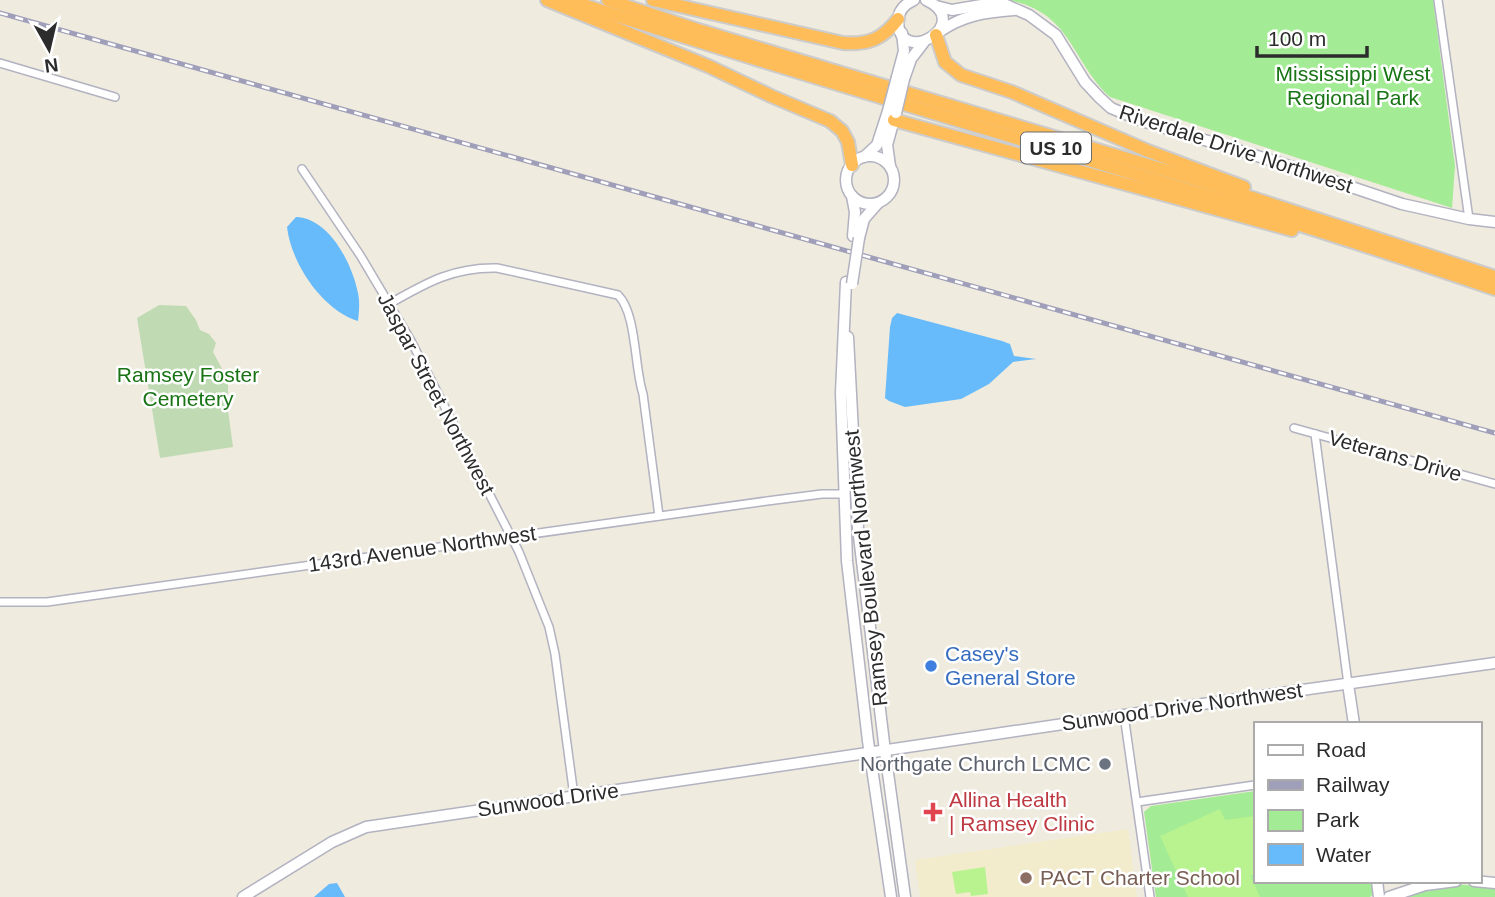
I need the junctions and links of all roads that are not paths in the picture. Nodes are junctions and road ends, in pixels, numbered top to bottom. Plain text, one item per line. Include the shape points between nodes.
1 (547, 0) edge
2 (568, 0) edge
3 (608, 0) edge
4 (653, 0) edge
5 (914, 0) edge
6 (1438, 0) edge
7 (930, 2) edge
8 (904, 3) edge
9 (1018, 10) junction
10 (898, 19) junction
11 (902, 33) junction
12 (937, 34) junction
13 (924, 42) junction
14 (0, 63) edge
15 (900, 78) junction
16 (115, 97) dead end
17 (892, 115) junction
18 (864, 157) junction
19 (852, 165) junction
20 (890, 167) junction
21 (302, 169) dead end
22 (852, 196) junction
23 (878, 203) junction
24 (1302, 213) junction
25 (1469, 219) junction
26 (1495, 222) edge
27 (856, 237) junction
28 (1357, 244) junction
29 (1495, 276) edge
30 (849, 283) junction
31 (1495, 289) edge
32 (389, 304) junction
33 (1294, 428) dead end
34 (1315, 434) junction
35 (1495, 484) edge
36 (844, 494) junction
37 (659, 516) junction
38 (511, 537) junction
39 (0, 602) edge
40 (1495, 663) edge
41 (1348, 684) junction
42 (1124, 715) junction
43 (1354, 722) edge
44 (885, 751) junction
45 (870, 753) junction
46 (1254, 785) edge
47 (574, 796) junction
48 (1137, 802) junction
49 (888, 880) junction
50 (1444, 883) edge
51 (243, 897) edge
52 (891, 897) edge
53 (897, 897) edge
54 (905, 897) edge
55 (1150, 897) edge
56 (1389, 897) edge

1 - 19 highway via 830,121 848,142
2 - 28 highway, US 10
3 - 24 highway, US 10
4 - 10 highway via 856,44 882,37
5 - 8 street
6 - 25 street
7 - 9 street, Riverdale Drive Northwest via 952,10 993,3
7 - 12 street via 942,19
8 - 10 street
9 - 12 street via 975,14
9 - 25 street, Riverdale Drive Northwest via 1056,35 1091,89 1111,108 1402,204
10 - 11 street
11 - 13 street
11 - 15 street
12 - 13 street
12 - 24 highway via 945,62 961,75
13 - 15 street
14 - 16 street
15 - 17 street, bridge
17 - 18 street via 877,145
17 - 20 street via 887,145
17 - 28 highway via 1281,228
18 - 19 street
18 - 20 street via 879,158
19 - 22 street via 846,180
20 - 23 street via 892,190
21 - 32 street, Jaspar Street Northwest
22 - 23 street via 866,204
22 - 27 street, Ramsey Boulevard Northwest
23 - 27 street, Ramsey Boulevard Northwest
24 - 29 highway, US 10
25 - 26 street, Riverdale Drive Northwest
27 - 30 street, Ramsey Boulevard Northwest, bridge
28 - 31 highway, US 10
30 - 36 street, Ramsey Boulevard Northwest via 841,393
30 - 44 street, Ramsey Boulevard Northwest via 855,491
32 - 37 street via 435,278 482,268 613,293 624,301 643,394
32 - 38 street, Jaspar Street Northwest
33 - 34 street, Veterans Drive
34 - 35 street, Veterans Drive
34 - 41 street
36 - 37 street, 143rd Avenue Northwest
36 - 45 street, Ramsey Boulevard Northwest via 847,561
37 - 38 street, 143rd Avenue Northwest
38 - 39 street, 143rd Avenue Northwest via 47,602
38 - 47 street, Jaspar Street Northwest via 549,627
40 - 41 street, Sunwood Drive Northwest
41 - 42 street, Sunwood Drive Northwest
41 - 43 street
42 - 44 street, Sunwood Drive Northwest
42 - 48 street
44 - 45 street, Sunwood Drive Northwest
44 - 54 street, Ramsey Boulevard Northwest
45 - 47 street, Sunwood Drive
45 - 49 street, Ramsey Boulevard Northwest
46 - 48 street
47 - 51 street, Sunwood Drive via 358,830
48 - 55 street
49 - 52 street, Ramsey Boulevard Northwest
49 - 53 street
50 - 56 street

